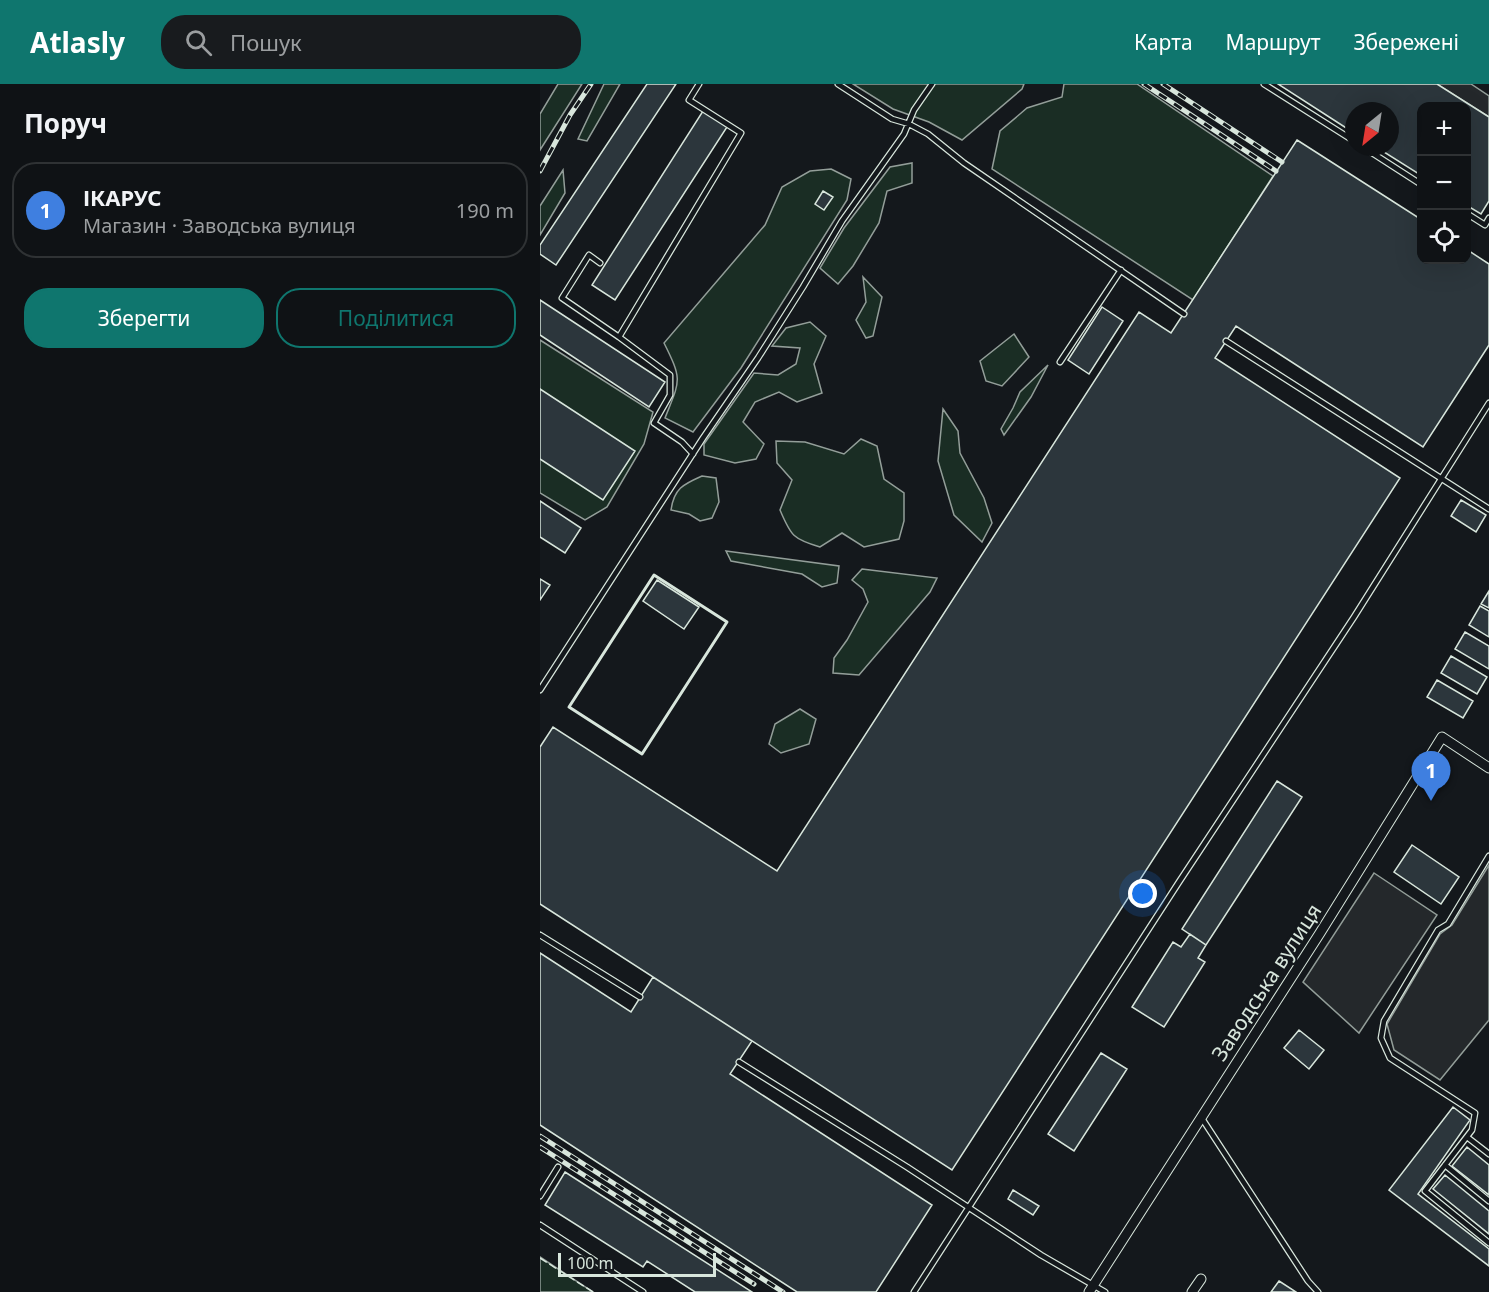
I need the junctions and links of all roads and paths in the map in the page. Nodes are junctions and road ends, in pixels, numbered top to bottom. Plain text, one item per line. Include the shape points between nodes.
1 (699, 84) edge
2 (838, 84) edge
3 (932, 84) edge
4 (1264, 84) edge
5 (909, 124) junction
6 (1345, 135) edge
7 (1377, 156) edge
8 (1417, 182) edge
9 (1471, 216) edge
10 (1489, 218) edge
11 (600, 263) dead end
12 (1121, 270) junction
13 (1184, 314) dead end
14 (619, 337) junction
15 (1226, 341) dead end
16 (1060, 362) dead end
17 (1489, 403) edge
18 (693, 454) junction
19 (1442, 480) junction
20 (1489, 509) edge
21 (540, 690) edge
22 (1489, 768) edge
23 (1489, 856) edge
24 (540, 935) edge
25 (640, 997) dead end
26 (738, 1062) dead end
27 (1200, 1117) junction
28 (1467, 1137) junction
29 (1489, 1154) edge
30 (1445, 1166) junction
31 (558, 1167) dead end
32 (540, 1196) edge
33 (1489, 1201) edge
34 (969, 1208) junction
35 (540, 1225) edge
36 (1489, 1243) edge
37 (1201, 1279) dead end
38 (1092, 1288) edge
39 (643, 1292) edge
40 (914, 1292) edge
41 (1105, 1292) edge
42 (1192, 1292) edge
43 (1318, 1292) edge

1 - 14 lane via 689,100 741,133
2 - 5 lane via 892,119
3 - 5 lane
4 - 6 lane
5 - 12 lane
5 - 18 lane
7 - 8 lane
9 - 10 lane via 1485,225
11 - 14 lane via 589,255 562,298
12 - 13 lane
12 - 16 lane
14 - 18 lane via 670,375 670,395 654,423
15 - 19 lane
17 - 19 lane
18 - 21 lane
19 - 20 lane
19 - 34 lane
22 - 27 street, Заводська вулиця via 1442,737
23 - 28 lane via 1448,924 1438,930 1384,1021 1381,1038 1390,1058 1475,1113
24 - 25 lane
26 - 34 lane
27 - 38 street, Заводська вулиця
27 - 43 lane
28 - 29 lane
28 - 30 lane
30 - 33 lane
30 - 36 lane via 1425,1191
31 - 32 lane
34 - 38 lane
34 - 40 lane
35 - 39 lane
37 - 42 street
38 - 41 lane

